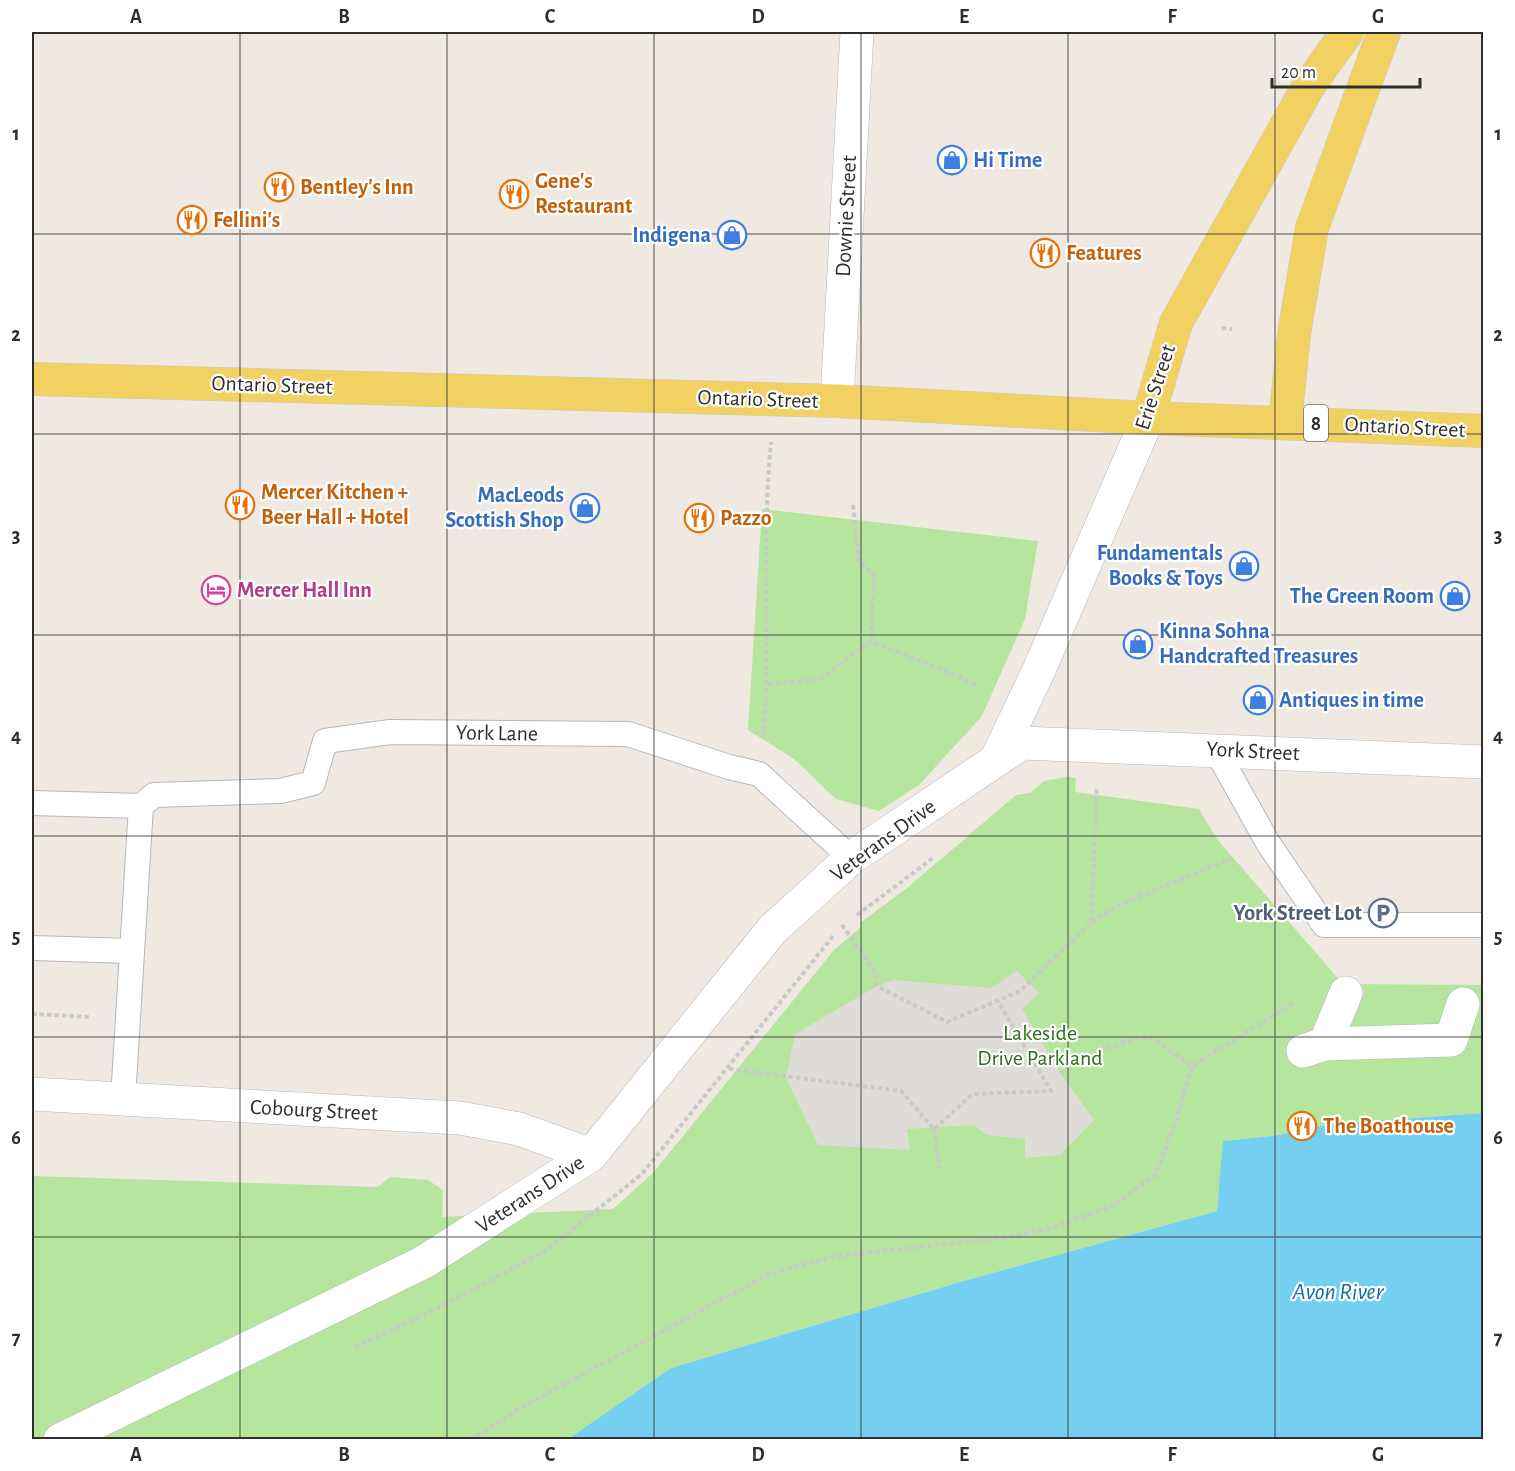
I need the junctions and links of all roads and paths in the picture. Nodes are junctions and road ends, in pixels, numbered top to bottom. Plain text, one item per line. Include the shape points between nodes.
1 (857, 32) edge
2 (1347, 32) edge
3 (1384, 32) edge
4 (32, 379) edge
5 (775, 399) junction
6 (837, 401) junction
7 (1148, 418) junction
8 (1285, 422) junction
9 (1484, 431) edge
10 (853, 505) dead end
11 (871, 641) junction
12 (768, 684) junction
13 (977, 686) dead end
14 (1216, 750) junction
15 (1009, 752) junction
16 (1484, 762) edge
17 (759, 774) junction
18 (1097, 784) dead end
19 (32, 803) edge
20 (141, 807) junction
21 (1268, 843) junction
22 (935, 857) dead end
23 (851, 858) junction
24 (1091, 923) junction
25 (842, 925) junction
26 (1484, 925) edge
27 (32, 948) edge
28 (131, 951) junction
29 (1346, 993) dead end
30 (1304, 997) dead end
31 (998, 1001) junction
32 (1463, 1004) dead end
33 (1192, 1066) junction
34 (729, 1070) junction
35 (1060, 1073) dead end
36 (32, 1094) edge
37 (123, 1099) junction
38 (934, 1129) junction
39 (591, 1155) junction
40 (940, 1169) dead end
41 (351, 1349) dead end
42 (60, 1440) edge
43 (471, 1440) edge

1 - 6 street, Downie Street
2 - 7 main road, Erie Street via 1308,87 1176,323
3 - 8 main road via 1312,228 1294,334
4 - 5 main road, Ontario Street
5 - 6 main road, Ontario Street
5 - 12 path via 766,486
6 - 7 main road, Ontario Street
7 - 8 main road, Ontario Street / 8
7 - 15 street, Erie Street via 1103,515
8 - 9 main road, Ontario Street / 8
10 - 11 path via 859,561 874,575
11 - 12 path via 820,679
11 - 13 path
12 - 17 path
14 - 15 street, York Street
14 - 16 street, York Street
14 - 21 lane
15 - 23 street, Veterans Drive
17 - 20 lane, York Lane via 628,734 390,732 325,741 313,783 280,791 154,795
17 - 23 lane, York Lane
18 - 24 path
19 - 20 lane
20 - 28 lane
21 - 24 path via 1119,905
21 - 26 lane via 1324,925
22 - 25 path
23 - 39 street, Veterans Drive via 772,930
24 - 31 path via 1020,991
25 - 31 path via 876,973 877,986 947,1022
25 - 34 path
27 - 28 lane
28 - 37 lane
29 - 32 street via 1314,1048 1451,1040
30 - 33 path
31 - 38 path via 1051,1091 973,1094
33 - 35 path via 1150,1037 1106,1048
33 - 43 path via 1155,1175 1114,1205 1054,1227 1009,1237 836,1256 769,1274 522,1407
34 - 38 path via 901,1091
34 - 41 path via 642,1174 545,1251
36 - 37 street, Cobourg Street
37 - 39 street, Cobourg Street via 460,1118 519,1129
38 - 40 path
39 - 42 street, Veterans Drive via 424,1262

